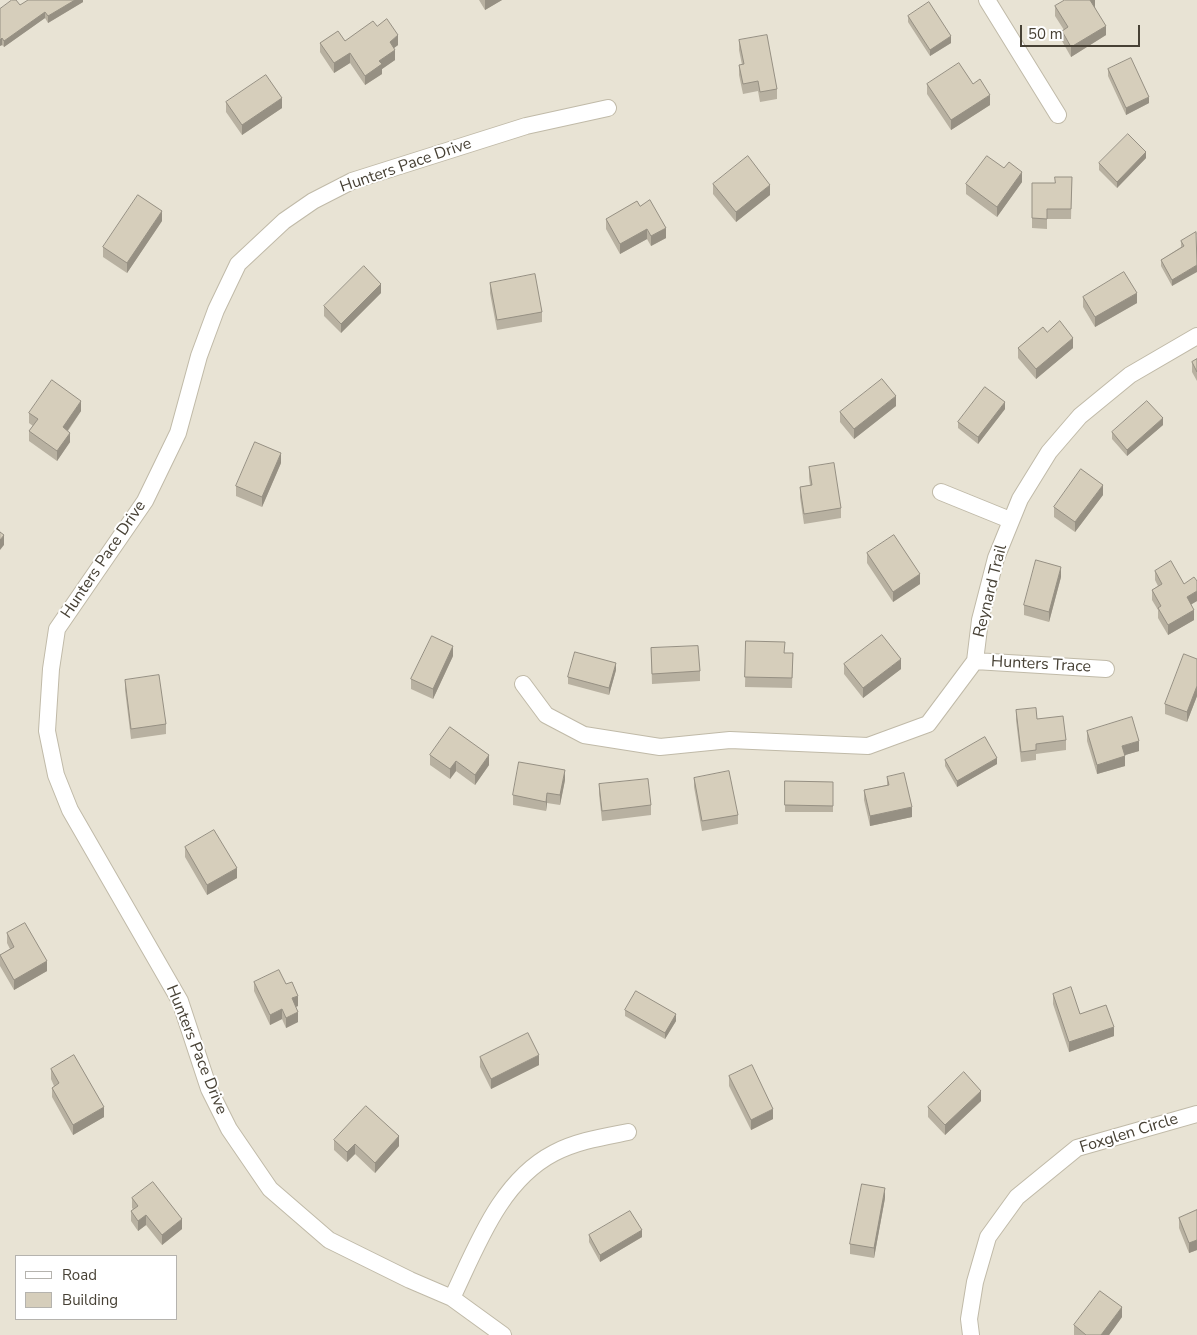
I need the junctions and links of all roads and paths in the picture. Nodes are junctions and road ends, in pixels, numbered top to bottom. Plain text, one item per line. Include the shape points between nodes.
1 (987, 0) edge
2 (608, 108) dead end
3 (1058, 115) dead end
4 (1197, 336) edge
5 (941, 492) dead end
6 (1010, 520) junction
7 (976, 661) junction
8 (1106, 668) dead end
9 (523, 684) dead end
10 (1197, 1114) edge
11 (628, 1132) dead end
12 (452, 1298) junction
13 (503, 1335) edge
14 (971, 1335) edge

1 - 3 street
2 - 12 street, Hunters Pace Drive via 526,126 352,181 313,201 284,221 238,264 199,356 178,433 145,501 57,629 50,669 47,730 56,775 70,810 180,1001 209,1089 229,1129 270,1189 329,1240
4 - 6 street, Reynard Trail via 1130,375 1080,416 1049,452
5 - 6 street
6 - 7 street, Reynard Trail via 980,620
7 - 8 street, Hunters Trace
7 - 9 street, Reynard Trail via 928,724 868,746 730,740 660,747 584,735 546,714
10 - 14 street, Foxglen Circle via 1078,1148 1016,1197 988,1237 974,1287 969,1319
11 - 12 street via 587,1140 556,1152 528,1170 515,1183 487,1226
12 - 13 street, Hunters Pace Drive

